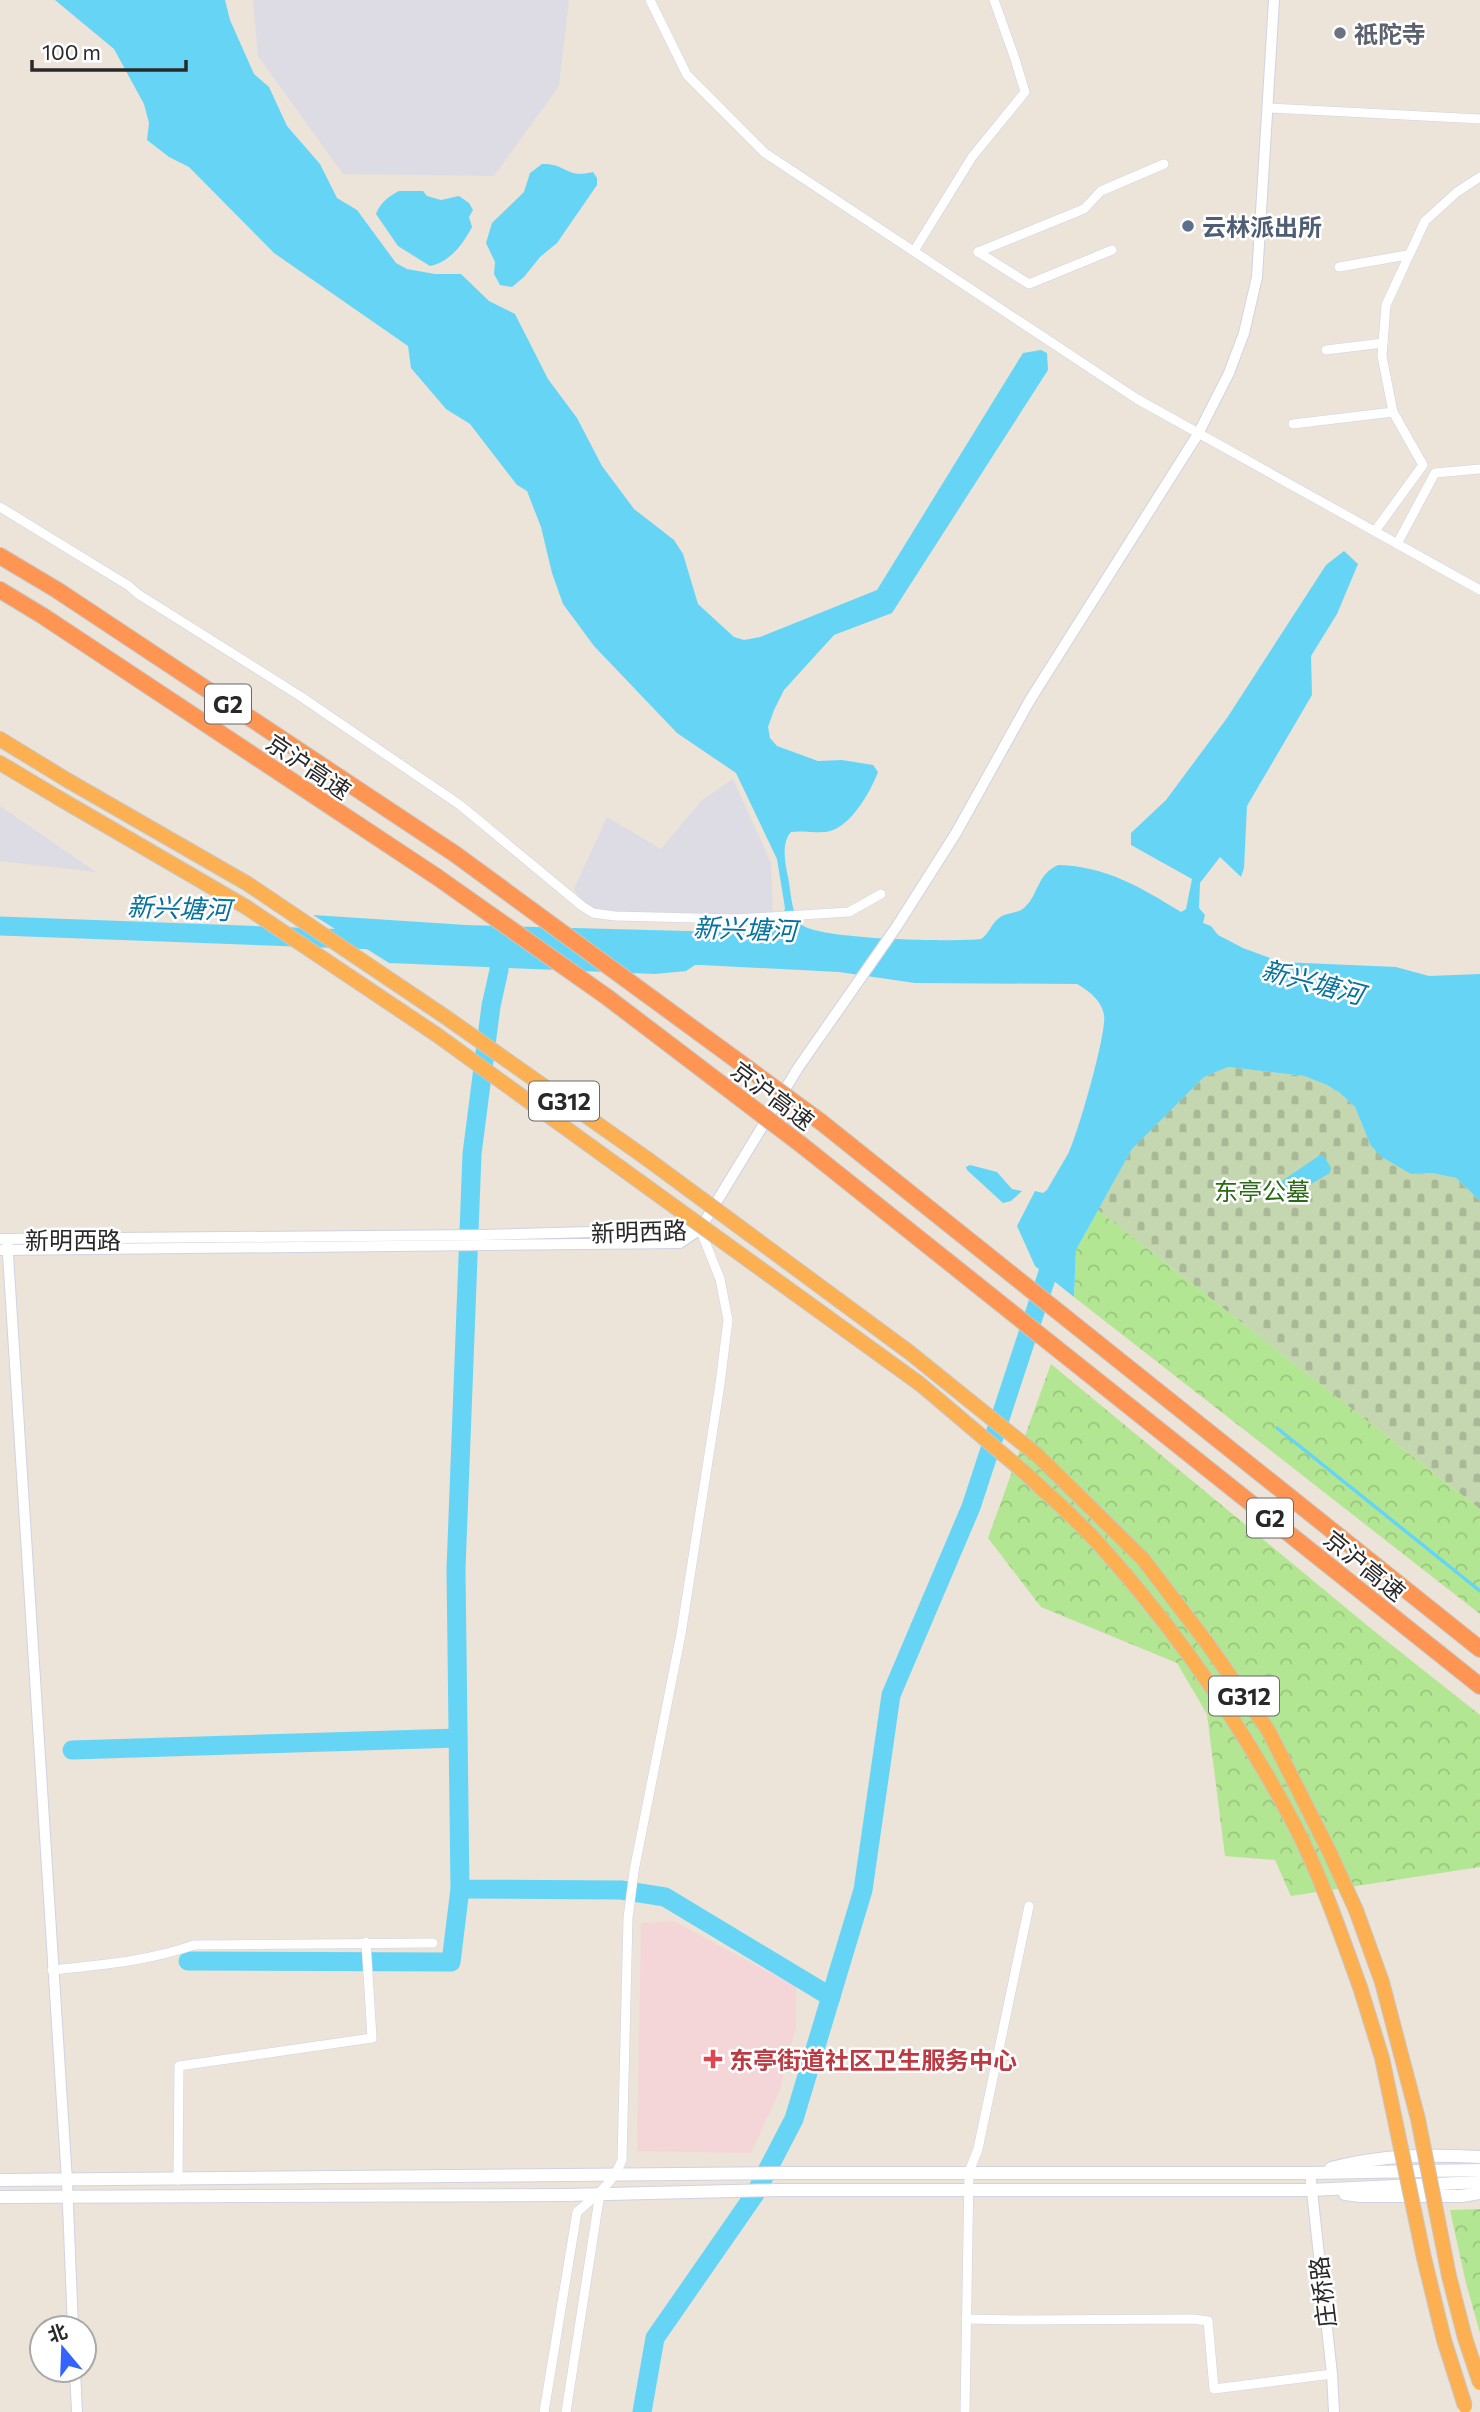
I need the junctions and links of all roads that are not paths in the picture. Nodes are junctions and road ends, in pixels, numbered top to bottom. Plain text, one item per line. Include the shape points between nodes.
1 (650, 0) edge
2 (994, 0) edge
3 (1274, 0) edge
4 (1268, 108) junction
5 (1480, 120) edge
6 (1164, 164) dead end
7 (1480, 177) edge
8 (1112, 250) dead end
9 (914, 251) junction
10 (1407, 255) junction
11 (1339, 267) dead end
12 (1383, 343) junction
13 (1326, 350) dead end
14 (1393, 412) junction
15 (1293, 424) dead end
16 (1198, 434) junction
17 (1480, 469) edge
18 (0, 507) edge
19 (1375, 531) junction
20 (1397, 544) junction
21 (0, 556) edge
22 (0, 590) edge
23 (1480, 590) edge
24 (0, 739) edge
25 (0, 763) edge
26 (881, 894) dead end
27 (700, 1229) junction
28 (4, 1245) edge
29 (1480, 1649) edge
30 (1480, 1686) edge
31 (1028, 1906) dead end
32 (366, 1943) junction
33 (433, 1943) dead end
34 (52, 1970) junction
35 (1480, 2157) edge
36 (1480, 2170) edge
37 (970, 2172) junction
38 (1310, 2173) junction
39 (616, 2175) junction
40 (0, 2180) edge
41 (178, 2180) junction
42 (67, 2181) junction
43 (1480, 2182) edge
44 (968, 2190) junction
45 (1310, 2190) junction
46 (600, 2193) junction
47 (1480, 2193) edge
48 (0, 2197) edge
49 (67, 2197) junction
50 (72, 2314) edge
51 (966, 2319) junction
52 (1332, 2374) junction
53 (1480, 2383) edge
54 (76, 2384) edge
55 (1466, 2409) edge
56 (77, 2412) edge
57 (544, 2412) edge
58 (566, 2412) edge
59 (965, 2412) edge
60 (1334, 2412) edge

1 - 9 street via 687,75 765,153
2 - 9 street via 1024,92 972,157
3 - 4 street
4 - 5 street
4 - 16 street via 1257,277 1229,373
6 - 8 street via 1101,191 1084,209 978,252 1029,284
7 - 10 street via 1424,221
9 - 16 street via 1136,399
10 - 11 street
10 - 12 street via 1386,304
12 - 13 street
12 - 14 street
14 - 15 street
14 - 19 street via 1423,466
16 - 19 street
16 - 27 street via 1030,700 956,833 798,1068
17 - 20 street via 1435,473
18 - 26 street via 300,696 460,805 593,913 736,919 849,912
19 - 20 street
20 - 23 street
21 - 29 highway, 京沪高速 / G2, bridge via 455,854 821,1122
22 - 30 highway, 京沪高速 / G2, bridge via 437,877 607,997 1002,1303
24 - 53 highway, G312, bridge via 248,884 646,1158 909,1352 1037,1455 1143,1559 1268,1730 1356,1910 1382,1982 1418,2119 1449,2276
25 - 55 highway, G312, bridge via 246,907 437,1035 920,1384 1096,1540 1201,1671 1235,1722 1294,1826 1331,1908 1382,2057 1424,2258
27 - 28 street, 新明西路
27 - 39 street via 720,1279 728,1320 681,1634 634,1871 628,1918 622,2160
28 - 34 street
31 - 37 street
32 - 33 street
32 - 34 street via 194,1945 159,1955
32 - 41 street via 372,2038 179,2066
34 - 42 street
35 - 38 main road via 1383,2157
36 - 38 main road
37 - 38 main road
37 - 39 main road
37 - 44 street
38 - 45 street, 庄桥路
39 - 41 main road
39 - 46 street
40 - 42 main road
41 - 42 main road
42 - 49 street
43 - 45 main road
44 - 45 main road
44 - 46 main road
44 - 51 street
45 - 47 main road via 1360,2196
45 - 52 street, 庄桥路
46 - 49 main road
46 - 57 street via 577,2212
46 - 58 street
48 - 49 main road
49 - 50 street
51 - 52 street via 1208,2321 1214,2389
51 - 59 street
52 - 60 street, 庄桥路
54 - 56 street

